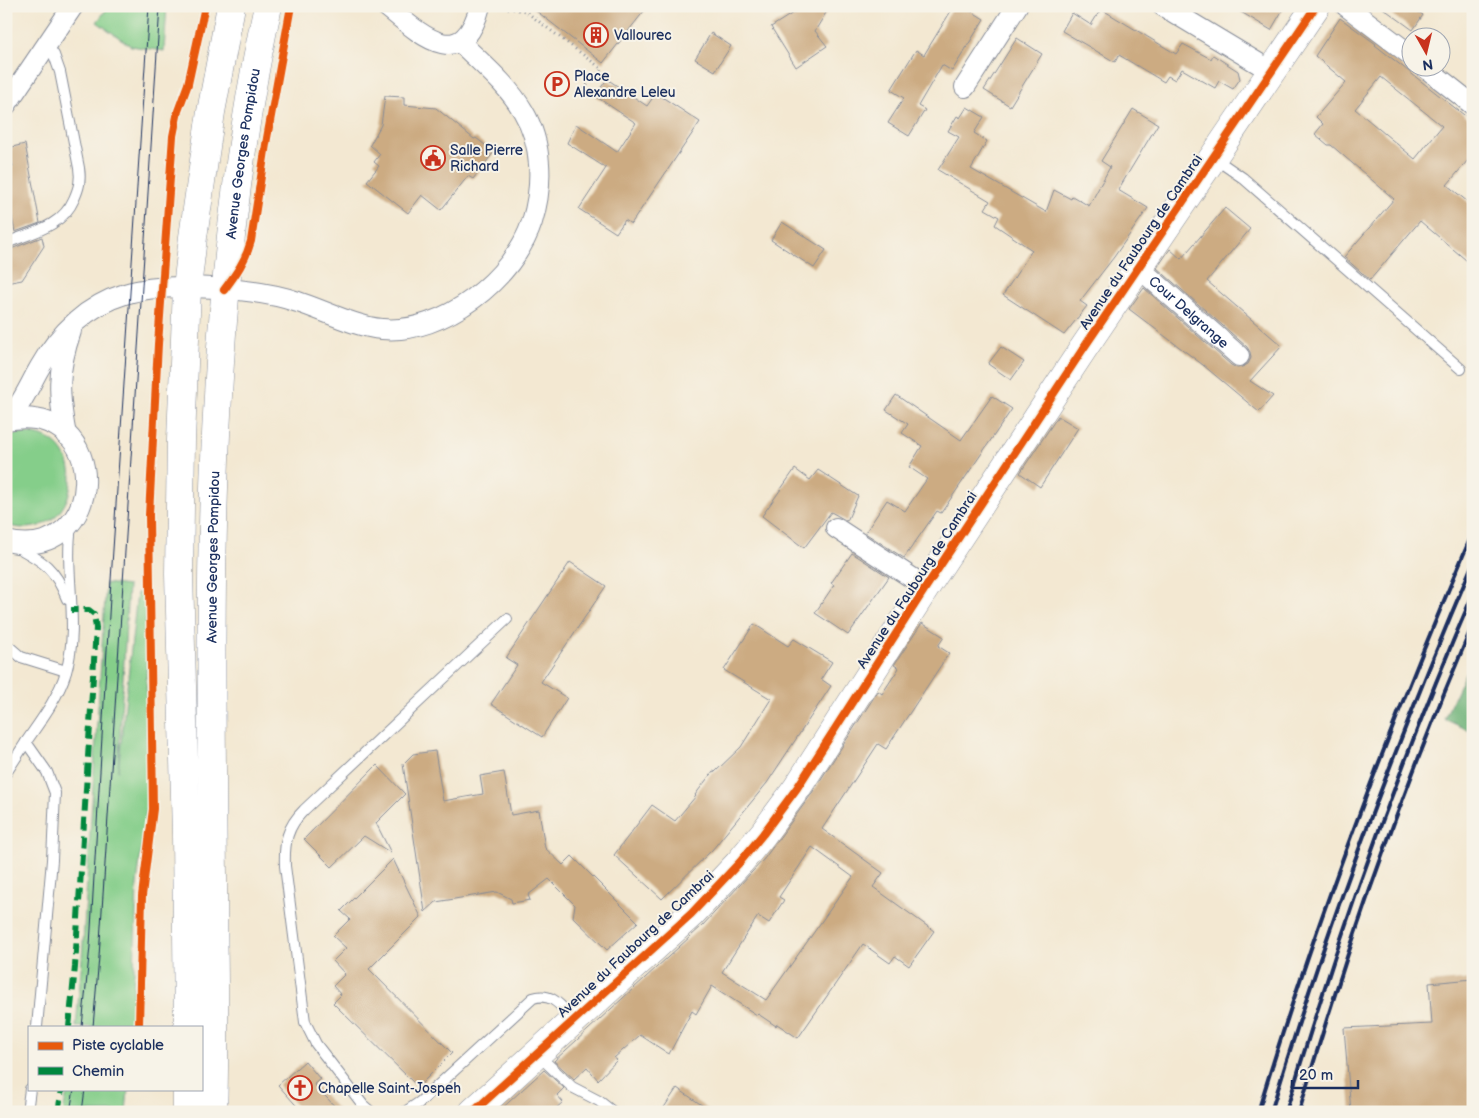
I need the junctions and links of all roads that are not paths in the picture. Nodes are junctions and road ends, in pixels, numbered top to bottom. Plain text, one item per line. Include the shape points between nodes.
1 (73, 6) edge
2 (231, 6) edge
3 (268, 6) edge
4 (386, 6) edge
5 (480, 6) edge
6 (1017, 6) edge
7 (1163, 6) edge
8 (1316, 6) edge
9 (1346, 6) edge
10 (460, 42) junction
11 (47, 44) junction
12 (1402, 48) edge
13 (1271, 71) junction
14 (1439, 78) edge
15 (965, 87) dead end
16 (6, 105) edge
17 (1473, 105) edge
18 (1213, 158) junction
19 (6, 243) edge
20 (1138, 267) junction
21 (187, 288) junction
22 (224, 290) junction
23 (73, 324) junction
24 (1239, 356) dead end
25 (1461, 369) dead end
26 (6, 420) edge
27 (66, 435) junction
28 (72, 521) junction
29 (836, 528) dead end
30 (6, 541) edge
31 (926, 587) junction
32 (71, 610) junction
33 (507, 619) dead end
34 (6, 644) edge
35 (66, 672) junction
36 (26, 742) junction
37 (6, 773) edge
38 (574, 1020) junction
39 (37, 1026) edge
40 (188, 1026) edge
41 (537, 1053) junction
42 (30, 1090) edge
43 (187, 1090) edge
44 (27, 1112) edge
45 (186, 1112) edge
46 (213, 1112) edge
47 (371, 1112) edge
48 (405, 1112) edge
49 (473, 1112) edge
50 (613, 1112) edge

1 - 11 street
2 - 21 main road via 207,137
3 - 22 main road, Avenue Georges Pompidou via 247,111
4 - 10 street via 429,39 446,44
5 - 10 street via 468,34
6 - 15 street
7 - 13 street
8 - 13 main road, Avenue du Faubourg de Cambrai
9 - 12 street
10 - 22 street via 522,109 534,137 539,160 536,209 528,232 495,279 470,302 444,317 406,329 381,329 280,297
11 - 16 street
11 - 19 lane via 60,72 80,184 70,207 60,219
13 - 18 main road, Avenue du Faubourg de Cambrai
14 - 17 street
18 - 20 main road, Avenue du Faubourg de Cambrai
18 - 25 lane via 1243,178
20 - 24 street, Cour Delgrange
20 - 31 main road, Avenue du Faubourg de Cambrai
21 - 22 street
21 - 23 street via 151,288 127,293 91,309
21 - 40 main road via 179,502
22 - 46 main road, Avenue Georges Pompidou via 212,619
23 - 26 street via 46,356 19,407
23 - 27 street via 60,374 60,400
26 - 27 street via 38,420 53,425
27 - 28 street via 82,459 86,480 83,502
28 - 30 street via 46,539 22,543
28 - 32 lane via 68,550
29 - 31 street
30 - 32 lane via 52,570
31 - 38 main road, Avenue du Faubourg de Cambrai via 797,788 752,848 691,914
32 - 35 lane
33 - 47 lane via 304,810 288,834 285,866 305,1022 316,1044
34 - 35 lane via 21,657
35 - 36 lane via 54,699
36 - 37 lane
36 - 39 lane via 47,772 55,793
38 - 41 main road, Avenue du Faubourg de Cambrai
38 - 48 lane via 551,998 533,998 420,1102
41 - 49 main road, Avenue du Faubourg de Cambrai
41 - 50 lane via 572,1087
42 - 44 lane
43 - 45 main road

